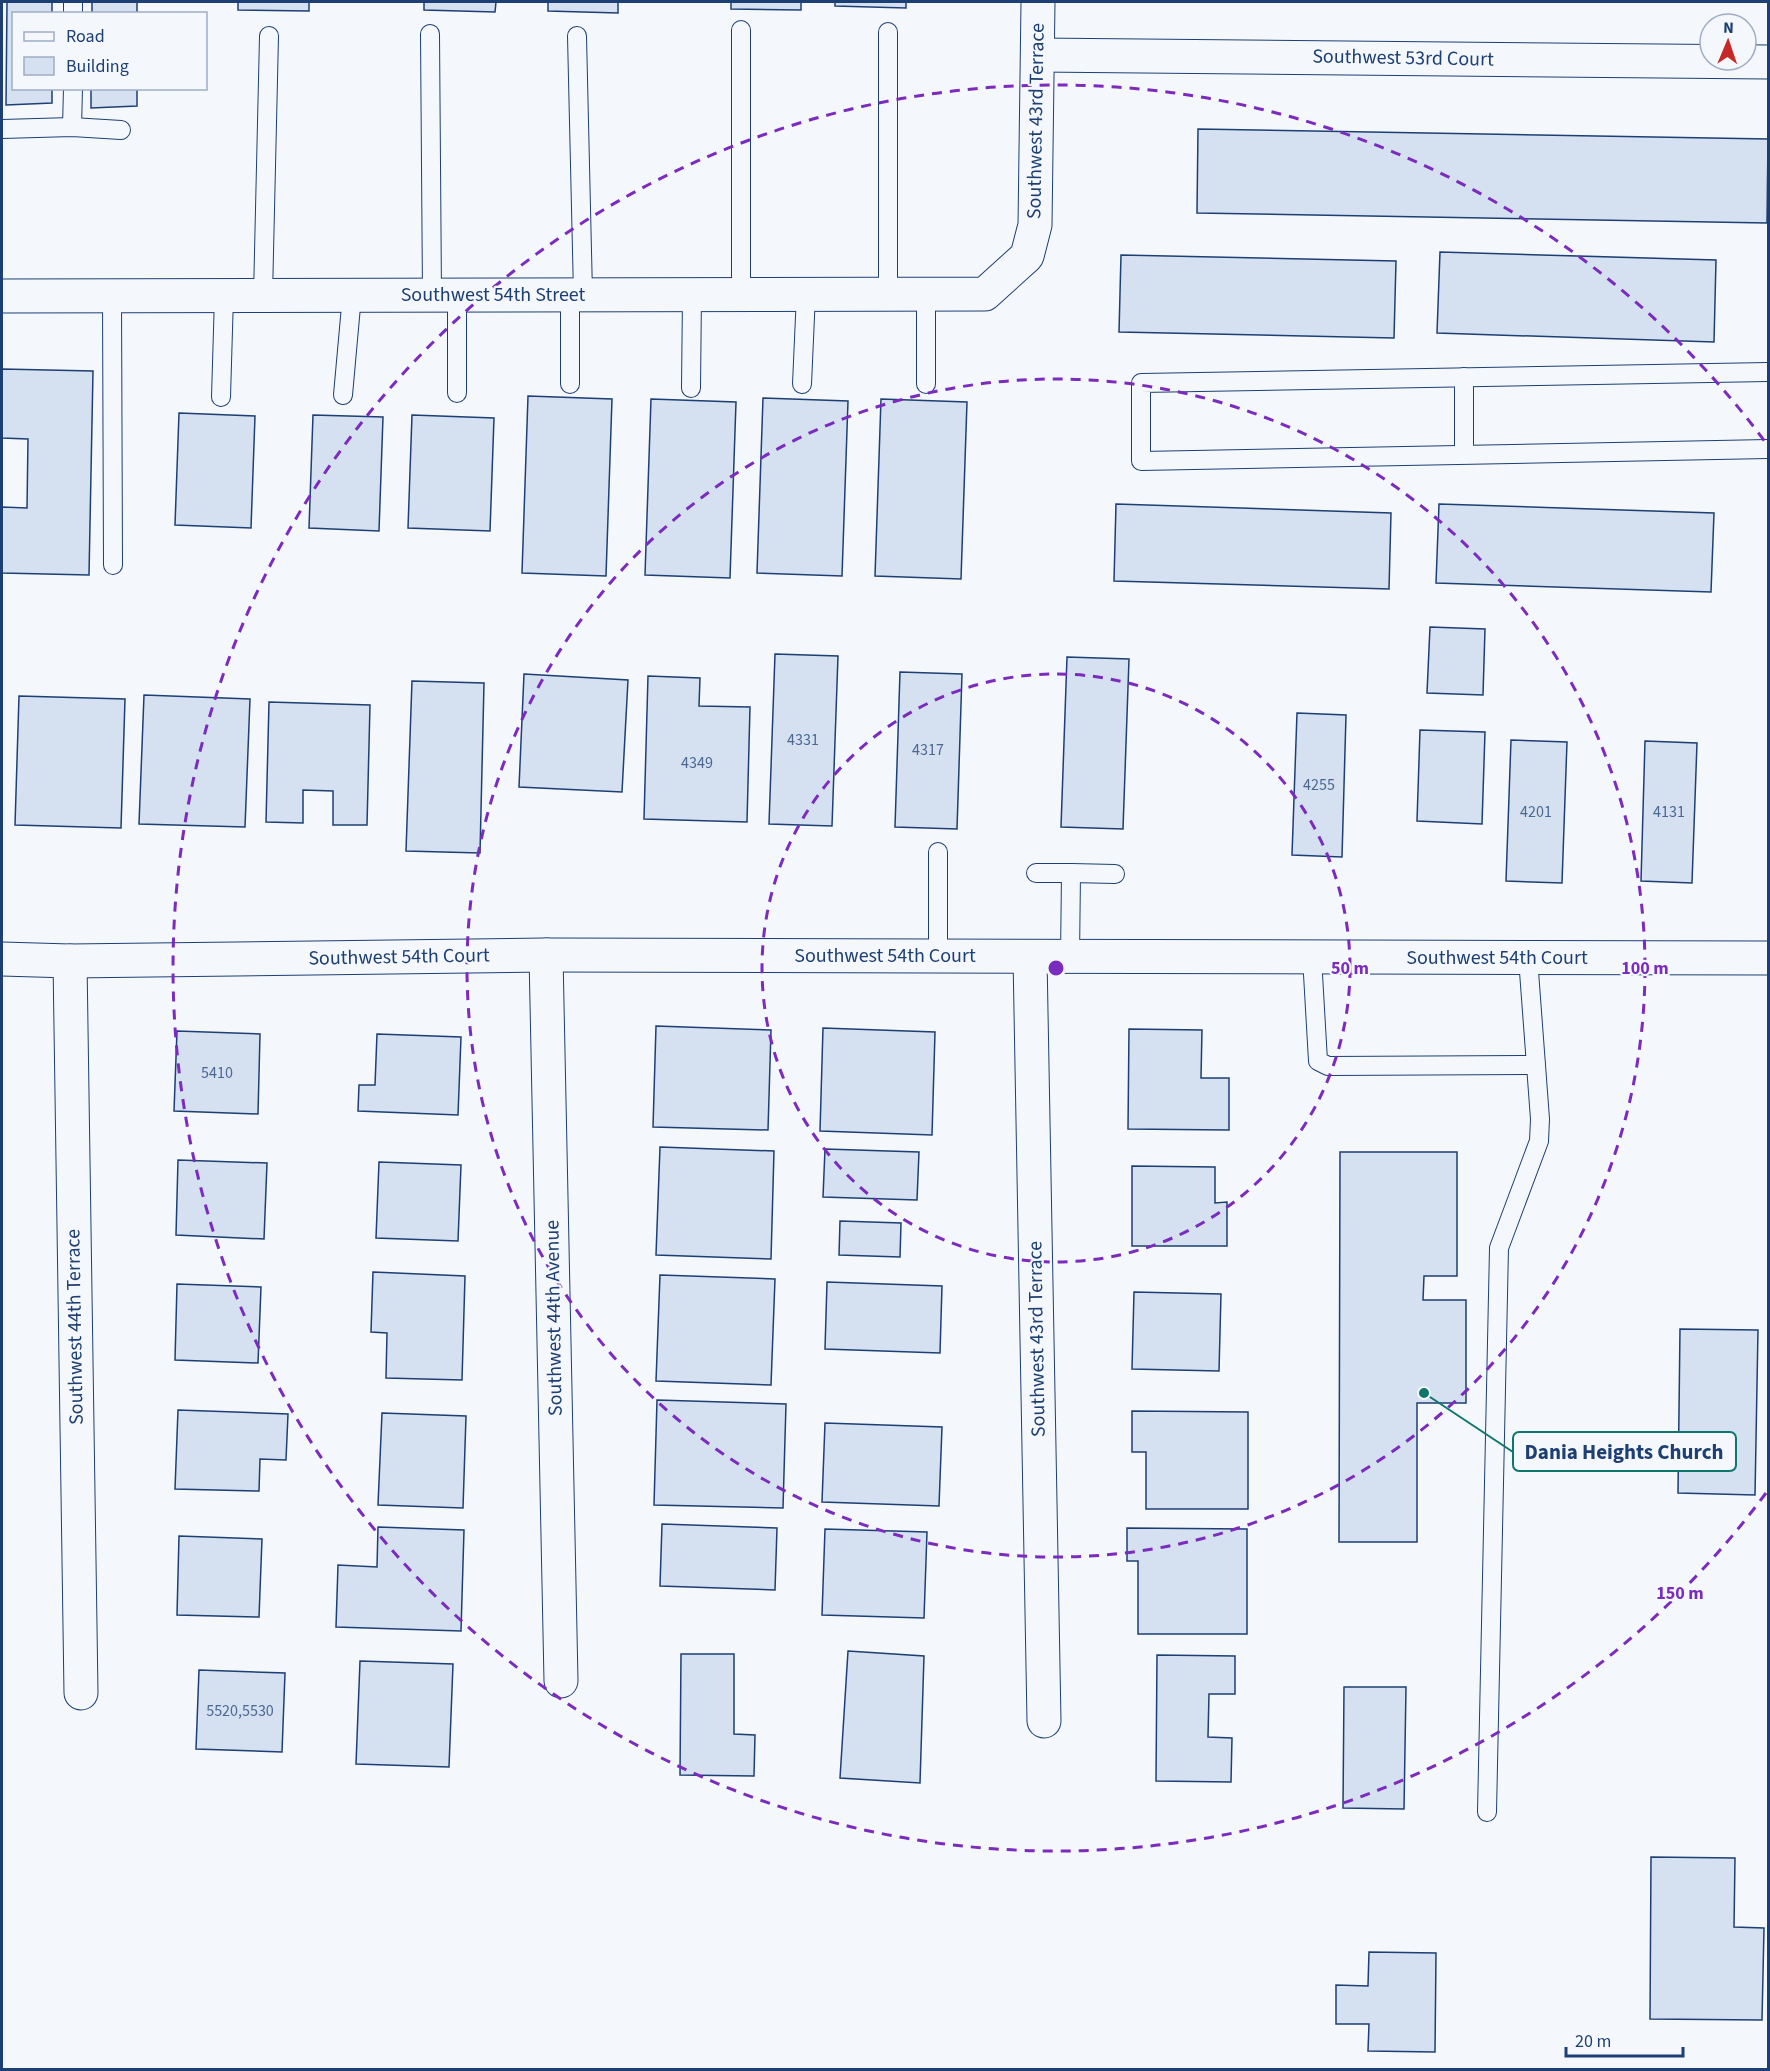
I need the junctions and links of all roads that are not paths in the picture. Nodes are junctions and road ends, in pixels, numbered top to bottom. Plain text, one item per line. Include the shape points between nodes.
1 (1038, 2) edge
2 (741, 30) dead end
3 (888, 32) dead end
4 (430, 34) dead end
5 (269, 36) dead end
6 (577, 36) dead end
7 (1038, 55) junction
8 (1768, 62) edge
9 (73, 90) edge
10 (72, 127) junction
11 (2, 129) edge
12 (121, 130) dead end
13 (888, 293) junction
14 (926, 293) junction
15 (692, 294) junction
16 (741, 294) junction
17 (806, 294) junction
18 (985, 294) joint
19 (352, 295) junction
20 (445, 295) junction
21 (577, 295) junction
22 (2, 296) edge
23 (112, 296) junction
24 (224, 296) junction
25 (263, 296) junction
26 (1768, 372) edge
27 (1464, 377) junction
28 (570, 384) dead end
29 (802, 384) dead end
30 (926, 384) dead end
31 (691, 388) dead end
32 (457, 393) dead end
33 (344, 395) dead end
34 (221, 397) dead end
35 (1768, 449) edge
36 (1464, 453) junction
37 (113, 565) dead end
38 (938, 852) dead end
39 (1036, 873) dead end
40 (1071, 873) junction
41 (1115, 873) dead end
42 (546, 955) junction
43 (938, 956) junction
44 (1030, 957) junction
45 (1070, 957) junction
46 (1311, 957) junction
47 (1528, 958) junction
48 (1768, 958) edge
49 (2, 959) edge
50 (70, 961) junction
51 (1536, 1065) junction
52 (561, 1681) dead end
53 (81, 1693) dead end
54 (1044, 1721) dead end
55 (1487, 1812) dead end

1 - 7 street, Southwest 43rd Terrace
2 - 16 lane
3 - 13 lane
4 - 20 lane
5 - 25 lane
6 - 21 lane
7 - 8 street, Southwest 53rd Court
7 - 18 street, Southwest 43rd Terrace via 1035,225 1027,256
9 - 10 lane
10 - 11 lane
10 - 12 lane
13 - 14 street, Southwest 54th Street
13 - 17 street, Southwest 54th Street
14 - 18 street, Southwest 54th Street
14 - 30 lane
15 - 16 street, Southwest 54th Street
15 - 21 street, Southwest 54th Street
15 - 31 lane
16 - 17 street, Southwest 54th Street
17 - 29 lane
19 - 20 street, Southwest 54th Street
19 - 25 street, Southwest 54th Street
19 - 33 lane
20 - 21 street, Southwest 54th Street
20 - 32 lane
21 - 28 lane
22 - 23 street, Southwest 54th Street
23 - 24 street, Southwest 54th Street
23 - 37 lane
24 - 25 street, Southwest 54th Street
24 - 34 lane
26 - 27 lane
27 - 36 lane
27 - 36 lane via 1141,383 1141,461
35 - 36 lane
38 - 43 lane
39 - 40 lane
40 - 41 lane
40 - 45 lane
42 - 43 street, Southwest 54th Court
42 - 50 street, Southwest 54th Court
42 - 52 street, Southwest 44th Avenue
43 - 44 street, Southwest 54th Court
44 - 45 street, Southwest 54th Court
44 - 54 street, Southwest 43rd Terrace
45 - 46 street, Southwest 54th Court
46 - 47 street, Southwest 54th Court
46 - 51 lane via 1318,1061 1328,1066
47 - 48 street, Southwest 54th Court
47 - 51 lane
49 - 50 street, Southwest 54th Court
50 - 53 street, Southwest 44th Terrace
51 - 55 lane via 1539,1142 1499,1248

